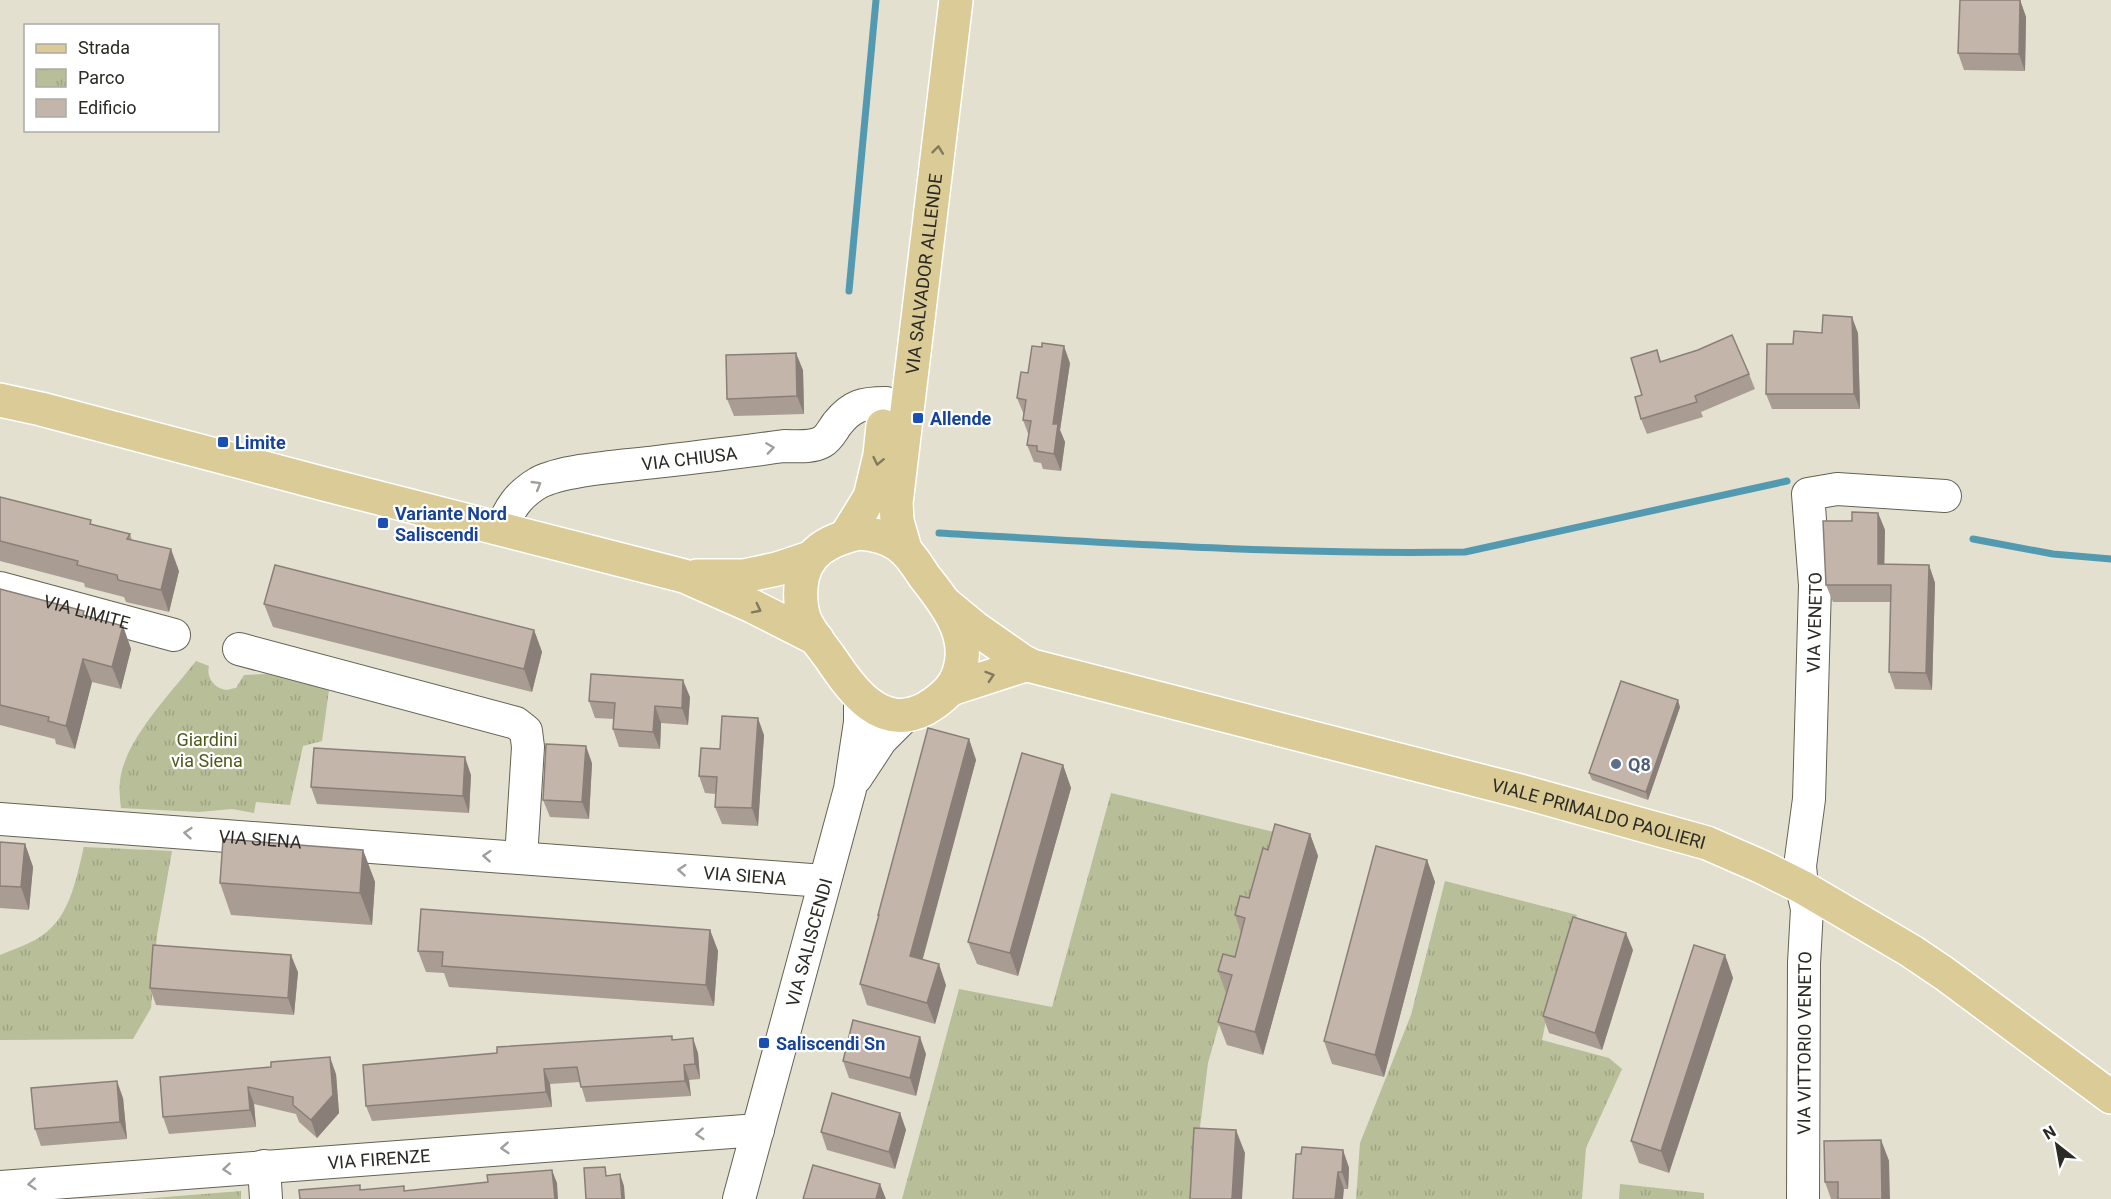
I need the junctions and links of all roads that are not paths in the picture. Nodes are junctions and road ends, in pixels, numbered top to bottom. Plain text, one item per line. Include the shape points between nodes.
1 (934, 0) edge
2 (956, 0) edge
3 (0, 379) edge
4 (0, 400) edge
5 (886, 403) junction
6 (0, 422) edge
7 (139, 436) junction
8 (1945, 496) dead end
9 (501, 529) junction
10 (846, 536) junction
11 (904, 549) junction
12 (810, 558) junction
13 (684, 576) junction
14 (0, 588) edge
15 (946, 604) junction
16 (174, 635) dead end
17 (817, 639) junction
18 (239, 649) dead end
19 (1028, 664) junction
20 (951, 689) junction
21 (860, 698) junction
22 (905, 716) junction
23 (850, 789) junction
24 (0, 819) edge
25 (521, 858) junction
26 (824, 881) junction
27 (1802, 888) junction
28 (2111, 1097) edge
29 (758, 1130) junction
30 (264, 1166) junction
31 (0, 1187) edge
32 (266, 1199) edge
33 (739, 1199) edge
34 (1803, 1199) edge

1 - 5 main road, VIA SALVADOR ALLENDE
11 -> 2 main road, VIA SALVADOR ALLENDE via 896,503
3 - 7 main road via 85,401 114,416
4 - 7 main road, VIALE PRIMALDO PAOLIERI
9 -> 5 street, VIA CHIUSA via 521,495 553,477 607,467 820,443 854,408
5 -> 10 main road, VIA SALVADOR ALLENDE via 870,497
6 - 7 main road via 91,437
7 - 9 main road, VIALE PRIMALDO PAOLIERI
8 - 27 street, VIA VENETO via 1837,489 1808,494 1815,585 1809,799 1800,866
9 - 13 main road, VIALE PRIMALDO PAOLIERI
10 - 11 main road, VIALE PRIMALDO PAOLIERI via 876,535
10 - 12 main road, VIALE PRIMALDO PAOLIERI
11 - 15 main road, VIALE PRIMALDO PAOLIERI
12 - 13 main road, VIALE PRIMALDO PAOLIERI via 744,576
12 - 17 main road, VIALE PRIMALDO PAOLIERI via 802,580 801,604 804,619
13 -> 17 main road, VIALE PRIMALDO PAOLIERI
14 - 16 street, VIA LIMITE
15 - 19 main road, VIALE PRIMALDO PAOLIERI
15 - 20 main road, VIALE PRIMALDO PAOLIERI via 962,641 961,667
17 - 21 main road, VIALE PRIMALDO PAOLIERI
18 - 25 street via 501,718 521,727 526,731 528,747
20 -> 19 main road
19 - 27 main road, VIALE PRIMALDO PAOLIERI via 1707,843
20 - 22 main road via 927,708
21 - 22 main road, VIALE PRIMALDO PAOLIERI via 878,709
21 - 23 street, VIA SALISCENDI
22 - 23 street, VIA SALISCENDI via 880,740
23 - 26 street, VIA SALISCENDI
25 -> 24 street, VIA SIENA
26 -> 25 street, VIA SIENA
26 - 29 street, VIA SALISCENDI
27 - 28 main road, VIALE PRIMALDO PAOLIERI via 1946,974
27 - 34 street, VIA VITTORIO VENETO via 1807,909
29 -> 30 street, VIA FIRENZE
29 - 33 street, VIA SALISCENDI
30 -> 31 street, VIA FIRENZE
30 - 32 street

